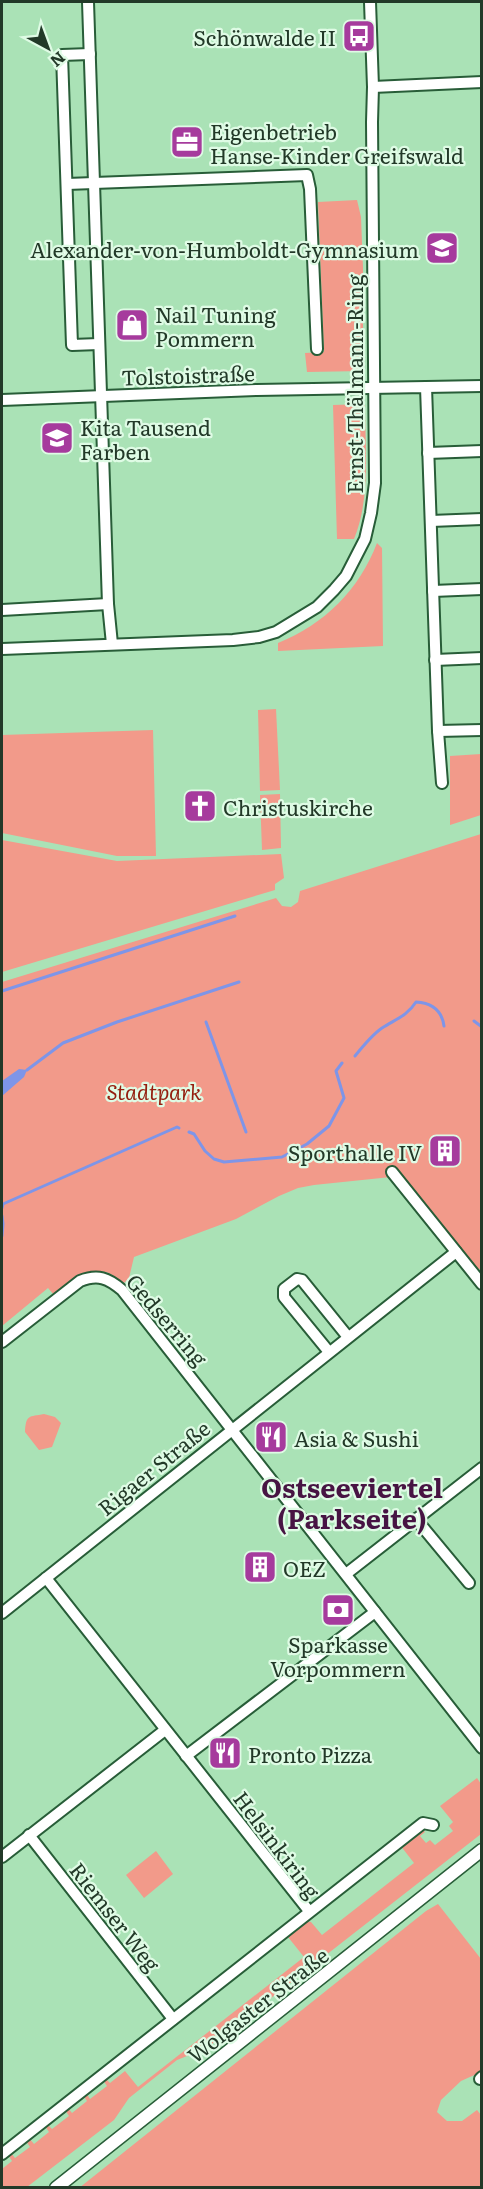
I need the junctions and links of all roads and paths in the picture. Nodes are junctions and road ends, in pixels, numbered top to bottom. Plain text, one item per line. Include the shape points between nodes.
1 (88, 2) edge
2 (370, 2) edge
3 (90, 54) junction
4 (482, 82) edge
5 (373, 87) junction
6 (94, 183) junction
7 (67, 184) junction
8 (99, 344) junction
9 (317, 349) dead end
10 (482, 386) edge
11 (426, 387) junction
12 (375, 388) junction
13 (101, 396) junction
14 (2, 400) edge
15 (482, 451) edge
16 (428, 453) junction
17 (482, 519) edge
18 (431, 521) junction
19 (482, 589) edge
20 (433, 591) junction
21 (108, 604) junction
22 (2, 610) edge
23 (112, 644) junction
24 (2, 649) edge
25 (482, 658) edge
26 (435, 660) junction
27 (482, 730) edge
28 (438, 731) junction
29 (442, 783) dead end
30 (392, 1172) dead end
31 (456, 1252) junction
32 (482, 1284) edge
33 (348, 1337) junction
34 (2, 1342) edge
35 (329, 1352) junction
36 (232, 1429) junction
37 (482, 1468) edge
38 (416, 1519) junction
39 (346, 1574) junction
40 (46, 1578) junction
41 (469, 1583) dead end
42 (2, 1612) edge
43 (375, 1612) junction
44 (165, 1730) junction
45 (482, 1748) edge
46 (186, 1756) junction
47 (433, 1825) dead end
48 (29, 1835) junction
49 (482, 1850) edge
50 (2, 1857) edge
51 (309, 1911) junction
52 (173, 2019) junction
53 (2, 2154) edge
54 (56, 2187) edge

1 - 3 street
2 - 5 street, Ernst-Thälmann-Ring
3 - 6 street
3 - 7 street via 62,55
4 - 5 street
5 - 12 street, Ernst-Thälmann-Ring
6 - 7 street
6 - 8 street
6 - 9 street, Ernst-Thälmann-Ring via 307,175
7 - 8 street via 72,345
8 - 13 street
10 - 11 street, Tolstoistraße
11 - 12 street, Tolstoistraße
11 - 16 street
12 - 13 street, Tolstoistraße
12 - 23 street, Ernst-Thälmann-Ring via 375,483 371,513 356,559 329,596 276,632 259,637
13 - 14 street, Tolstoistraße
13 - 21 street
15 - 16 street
16 - 18 street
17 - 18 street
18 - 20 street
19 - 20 street
20 - 26 street
21 - 22 street
21 - 23 street
23 - 24 street, Ernst-Thälmann-Ring
25 - 26 street
26 - 28 street
27 - 28 street
28 - 29 street
30 - 31 street
31 - 32 street
31 - 33 street, Rigaer Straße
33 - 35 street, Rigaer Straße
33 - 35 street via 302,1280 289,1284 284,1296
34 - 36 street, Gedserring via 76,1284 88,1278 105,1277 122,1290
35 - 36 street, Rigaer Straße
36 - 39 street
36 - 40 street, Rigaer Straße
37 - 38 street
38 - 39 street
38 - 41 street
39 - 43 street
40 - 42 street, Rigaer Straße
40 - 44 street, Helsinkiring
43 - 45 street
43 - 46 street
44 - 46 street, Helsinkiring
44 - 48 street
46 - 51 street, Helsinkiring
47 - 51 street via 423,1823
48 - 50 street
48 - 52 street, Riemser Weg
49 - 54 main road, Wolgaster Straße
51 - 52 street, Helsinkiring
52 - 53 street, Helsinkiring

